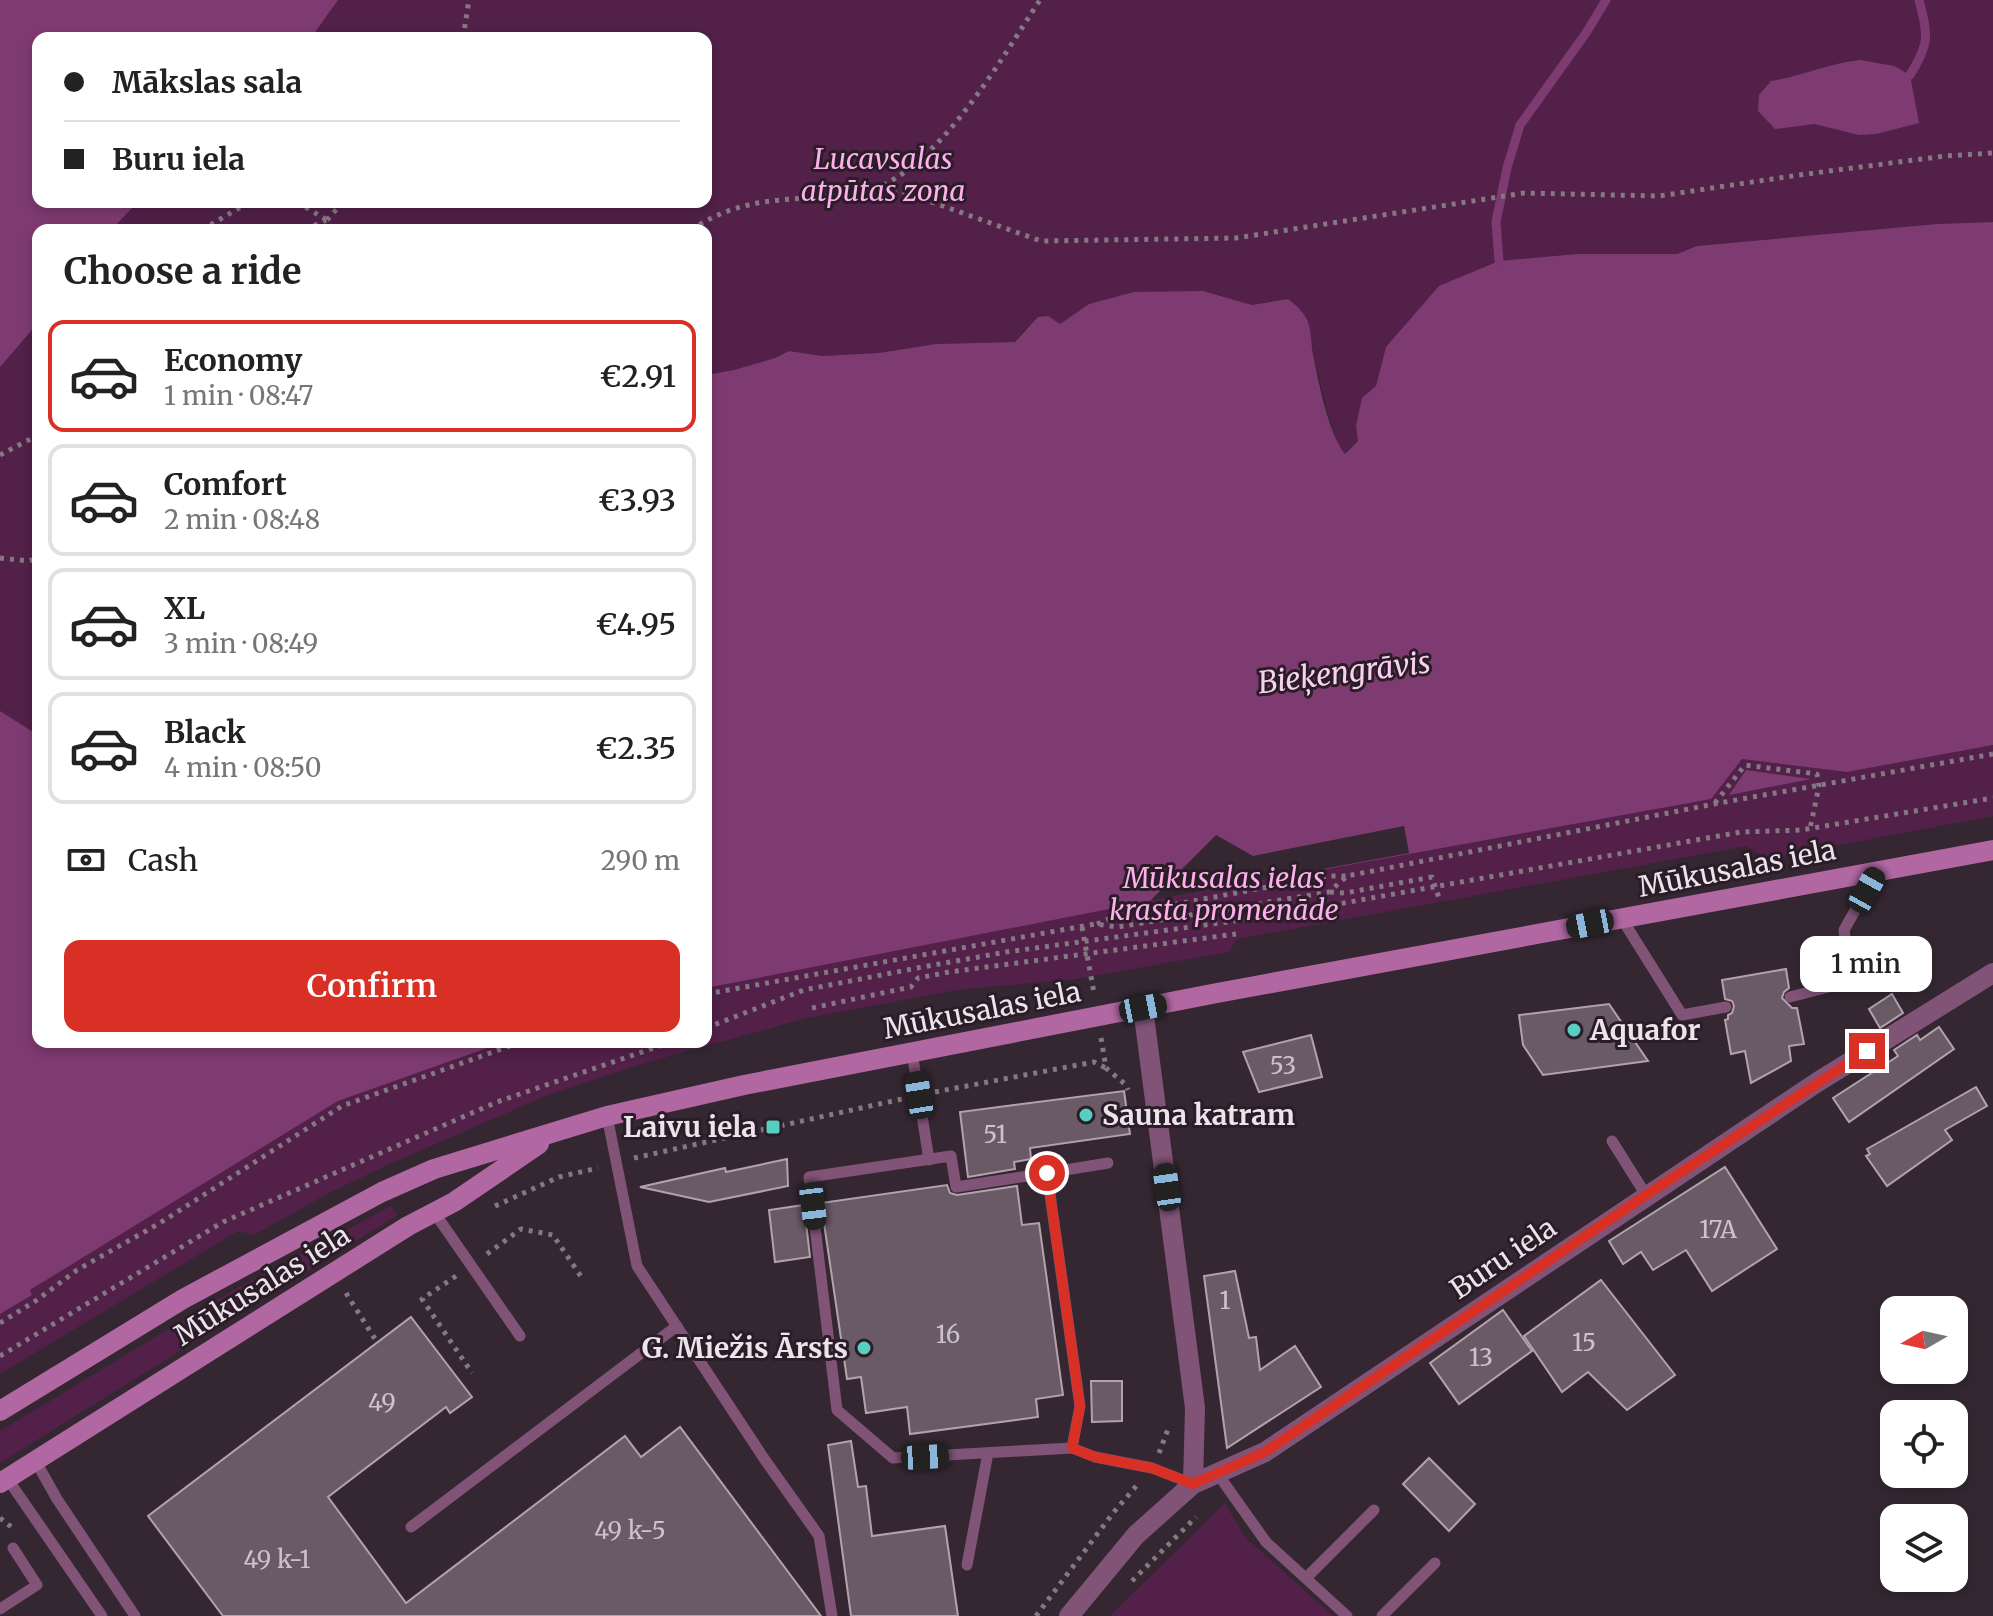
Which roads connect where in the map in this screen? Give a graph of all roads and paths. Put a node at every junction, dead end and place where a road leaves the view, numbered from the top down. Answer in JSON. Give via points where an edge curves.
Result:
{"nodes":[{"id":1,"x":469,"y":0,"type":"edge"},
{"id":2,"x":1040,"y":0,"type":"edge"},
{"id":3,"x":464,"y":32,"type":"edge"},
{"id":4,"x":1993,"y":153,"type":"edge"},
{"id":5,"x":884,"y":185,"type":"junction"},
{"id":6,"x":239,"y":208,"type":"edge"},
{"id":7,"x":307,"y":208,"type":"edge"},
{"id":8,"x":338,"y":208,"type":"edge"},
{"id":9,"x":327,"y":220,"type":"junction"},
{"id":10,"x":212,"y":224,"type":"edge"},
{"id":11,"x":318,"y":224,"type":"edge"},
{"id":12,"x":327,"y":224,"type":"edge"},
{"id":13,"x":701,"y":224,"type":"edge"},
{"id":14,"x":32,"y":438,"type":"edge"},
{"id":15,"x":0,"y":455,"type":"edge"},
{"id":16,"x":0,"y":558,"type":"edge"},
{"id":17,"x":32,"y":560,"type":"edge"},
{"id":18,"x":1993,"y":754,"type":"edge"},
{"id":19,"x":1819,"y":786,"type":"junction"},
{"id":20,"x":1993,"y":798,"type":"edge"},
{"id":21,"x":1714,"y":804,"type":"junction"},
{"id":22,"x":1810,"y":829,"type":"junction"},
{"id":23,"x":1993,"y":850,"type":"edge"},
{"id":24,"x":1878,"y":870,"type":"junction"},
{"id":25,"x":1347,"y":876,"type":"junction"},
{"id":26,"x":1436,"y":887,"type":"junction"},
{"id":27,"x":1329,"y":892,"type":"junction"},
{"id":28,"x":1439,"y":898,"type":"dead end"},
{"id":29,"x":1622,"y":919,"type":"junction"},
{"id":30,"x":1095,"y":924,"type":"junction"},
{"id":31,"x":1082,"y":927,"type":"junction"},
{"id":32,"x":1236,"y":934,"type":"dead end"},
{"id":33,"x":1084,"y":941,"type":"junction"},
{"id":34,"x":1087,"y":954,"type":"junction"},
{"id":35,"x":915,"y":956,"type":"junction"},
{"id":36,"x":917,"y":968,"type":"junction"},
{"id":37,"x":1993,"y":973,"type":"edge"},
{"id":38,"x":918,"y":978,"type":"junction"},
{"id":39,"x":712,"y":993,"type":"edge"},
{"id":40,"x":1790,"y":997,"type":"dead end"},
{"id":41,"x":1726,"y":1007,"type":"dead end"},
{"id":42,"x":812,"y":1008,"type":"dead end"},
{"id":43,"x":1143,"y":1008,"type":"junction"},
{"id":44,"x":1098,"y":1016,"type":"junction"},
{"id":45,"x":712,"y":1026,"type":"edge"},
{"id":46,"x":504,"y":1048,"type":"edge"},
{"id":47,"x":654,"y":1048,"type":"edge"},
{"id":48,"x":912,"y":1052,"type":"junction"},
{"id":49,"x":1106,"y":1068,"type":"junction"},
{"id":50,"x":1154,"y":1092,"type":"junction"},
{"id":51,"x":919,"y":1095,"type":"junction"},
{"id":52,"x":607,"y":1116,"type":"junction"},
{"id":53,"x":552,"y":1135,"type":"junction"},
{"id":54,"x":1612,"y":1141,"type":"dead end"},
{"id":55,"x":929,"y":1160,"type":"junction"},
{"id":56,"x":617,"y":1163,"type":"junction"},
{"id":57,"x":1108,"y":1163,"type":"dead end"},
{"id":58,"x":1047,"y":1173,"type":"junction"},
{"id":59,"x":1646,"y":1195,"type":"junction"},
{"id":60,"x":489,"y":1208,"type":"dead end"},
{"id":61,"x":434,"y":1212,"type":"junction"},
{"id":62,"x":471,"y":1265,"type":"junction"},
{"id":63,"x":582,"y":1278,"type":"dead end"},
{"id":64,"x":344,"y":1289,"type":"dead end"},
{"id":65,"x":0,"y":1323,"type":"edge"},
{"id":66,"x":677,"y":1326,"type":"junction"},
{"id":67,"x":520,"y":1336,"type":"dead end"},
{"id":68,"x":375,"y":1339,"type":"dead end"},
{"id":69,"x":0,"y":1356,"type":"edge"},
{"id":70,"x":472,"y":1373,"type":"dead end"},
{"id":71,"x":0,"y":1411,"type":"edge"},
{"id":72,"x":1072,"y":1448,"type":"junction"},
{"id":73,"x":988,"y":1453,"type":"junction"},
{"id":74,"x":35,"y":1460,"type":"junction"},
{"id":75,"x":1152,"y":1468,"type":"junction"},
{"id":76,"x":1217,"y":1473,"type":"junction"},
{"id":77,"x":3,"y":1480,"type":"edge"},
{"id":78,"x":1193,"y":1484,"type":"junction"},
{"id":79,"x":1374,"y":1510,"type":"dead end"},
{"id":80,"x":411,"y":1527,"type":"dead end"},
{"id":81,"x":13,"y":1548,"type":"dead end"},
{"id":82,"x":1435,"y":1563,"type":"dead end"},
{"id":83,"x":967,"y":1565,"type":"dead end"},
{"id":84,"x":1306,"y":1578,"type":"junction"},
{"id":85,"x":1130,"y":1584,"type":"dead end"},
{"id":86,"x":0,"y":1609,"type":"edge"},
{"id":87,"x":130,"y":1614,"type":"edge"},
{"id":88,"x":102,"y":1616,"type":"edge"},
{"id":89,"x":832,"y":1616,"type":"edge"},
{"id":90,"x":1036,"y":1616,"type":"edge"},
{"id":91,"x":1069,"y":1616,"type":"edge"},
{"id":92,"x":1347,"y":1616,"type":"edge"},
{"id":93,"x":1382,"y":1616,"type":"edge"}],
"edges":[{"from":1,"to":3,"type":"path"},
{"from":2,"to":5,"type":"path","via":[[953,126]]},
{"from":4,"to":5,"type":"path","via":[[1659,196],[1524,193],[1236,238],[1041,241]]},
{"from":5,"to":13,"type":"path","via":[[858,193],[772,199],[718,213]]},
{"from":6,"to":10,"type":"path"},
{"from":7,"to":9,"type":"path"},
{"from":8,"to":9,"type":"path"},
{"from":9,"to":11,"type":"path"},
{"from":9,"to":12,"type":"path"},
{"from":14,"to":15,"type":"path"},
{"from":16,"to":17,"type":"path"},
{"from":18,"to":19,"type":"path"},
{"from":19,"to":21,"type":"path"},
{"from":19,"to":21,"type":"path","via":[[1817,774],[1745,765]]},
{"from":19,"to":22,"type":"path"},
{"from":20,"to":22,"type":"path"},
{"from":21,"to":25,"type":"path"},
{"from":22,"to":26,"type":"path","via":[[1741,832]]},
{"from":23,"to":24,"type":"main road","name":"Mūkusalas iela"},
{"from":24,"to":29,"type":"main road","name":"Mūkusalas iela"},
{"from":24,"to":40,"type":"lane","via":[[1844,930],[1847,953],[1840,984]]},
{"from":25,"to":27,"type":"path"},
{"from":25,"to":30,"type":"path","via":[[1223,891]]},
{"from":26,"to":27,"type":"path","via":[[1432,877]]},
{"from":26,"to":28,"type":"path"},
{"from":26,"to":33,"type":"path"},
{"from":27,"to":30,"type":"path","via":[[1118,927]]},
{"from":29,"to":41,"type":"lane","via":[[1682,1015]]},
{"from":29,"to":43,"type":"main road","name":"Mūkusalas iela"},
{"from":30,"to":31,"type":"path"},
{"from":31,"to":33,"type":"path"},
{"from":31,"to":35,"type":"path"},
{"from":32,"to":34,"type":"path"},
{"from":33,"to":34,"type":"path"},
{"from":33,"to":36,"type":"path"},
{"from":34,"to":38,"type":"path"},
{"from":34,"to":44,"type":"path"},
{"from":35,"to":36,"type":"path"},
{"from":35,"to":39,"type":"path"},
{"from":36,"to":38,"type":"path"},
{"from":36,"to":45,"type":"path","via":[[804,990]]},
{"from":37,"to":59,"type":"street","name":"Buru iela"},
{"from":38,"to":42,"type":"path","via":[[911,987]]},
{"from":43,"to":44,"type":"main road","name":"Mūkusalas iela"},
{"from":43,"to":50,"type":"street"},
{"from":44,"to":48,"type":"main road","name":"Mūkusalas iela"},
{"from":44,"to":49,"type":"path"},
{"from":46,"to":65,"type":"path","via":[[342,1106]]},
{"from":47,"to":69,"type":"path","via":[[497,1102],[223,1222]]},
{"from":48,"to":51,"type":"lane"},
{"from":48,"to":52,"type":"main road","name":"Mūkusalas iela"},
{"from":49,"to":50,"type":"path","via":[[1126,1085],[1129,1095]]},
{"from":49,"to":51,"type":"path","via":[[1094,1062]]},
{"from":50,"to":78,"type":"street","via":[[1195,1408]]},
{"from":51,"to":55,"type":"lane"},
{"from":51,"to":56,"type":"path"},
{"from":52,"to":53,"type":"main road","name":"Mūkusalas iela"},
{"from":52,"to":56,"type":"lane"},
{"from":53,"to":61,"type":"main road","name":"Mūkusalas iela"},
{"from":53,"to":71,"type":"main road","name":"Mūkusalas iela","via":[[434,1169],[382,1192],[183,1299]]},
{"from":54,"to":59,"type":"lane"},
{"from":55,"to":58,"type":"lane","via":[[951,1156],[956,1187]]},
{"from":55,"to":73,"type":"lane","via":[[809,1177],[837,1410],[893,1458]]},
{"from":56,"to":60,"type":"path","via":[[559,1177]]},
{"from":56,"to":66,"type":"lane","via":[[637,1266]]},
{"from":57,"to":58,"type":"lane"},
{"from":58,"to":72,"type":"lane","via":[[1080,1406]]},
{"from":59,"to":76,"type":"street","name":"Buru iela","via":[[1265,1452]]},
{"from":61,"to":62,"type":"lane"},
{"from":61,"to":74,"type":"main road","name":"Mūkusalas iela"},
{"from":62,"to":63,"type":"path","via":[[521,1229],[553,1235]]},
{"from":62,"to":67,"type":"lane"},
{"from":62,"to":70,"type":"path","via":[[422,1299]]},
{"from":64,"to":68,"type":"path"},
{"from":66,"to":80,"type":"lane"},
{"from":66,"to":89,"type":"lane","via":[[819,1536]]},
{"from":72,"to":73,"type":"lane"},
{"from":72,"to":75,"type":"lane"},
{"from":73,"to":83,"type":"lane"},
{"from":74,"to":77,"type":"main road","name":"Mūkusalas iela"},
{"from":74,"to":87,"type":"lane"},
{"from":75,"to":78,"type":"lane"},
{"from":75,"to":90,"type":"path"},
{"from":76,"to":78,"type":"street","name":"Buru iela"},
{"from":76,"to":84,"type":"lane","via":[[1266,1542]]},
{"from":77,"to":88,"type":"lane"},
{"from":78,"to":85,"type":"path","via":[[1196,1517]]},
{"from":78,"to":91,"type":"street","name":"Buru iela","via":[[1136,1535]]},
{"from":79,"to":84,"type":"lane"},
{"from":81,"to":86,"type":"lane","via":[[37,1585]]},
{"from":82,"to":93,"type":"lane"},
{"from":84,"to":92,"type":"lane"}]}
